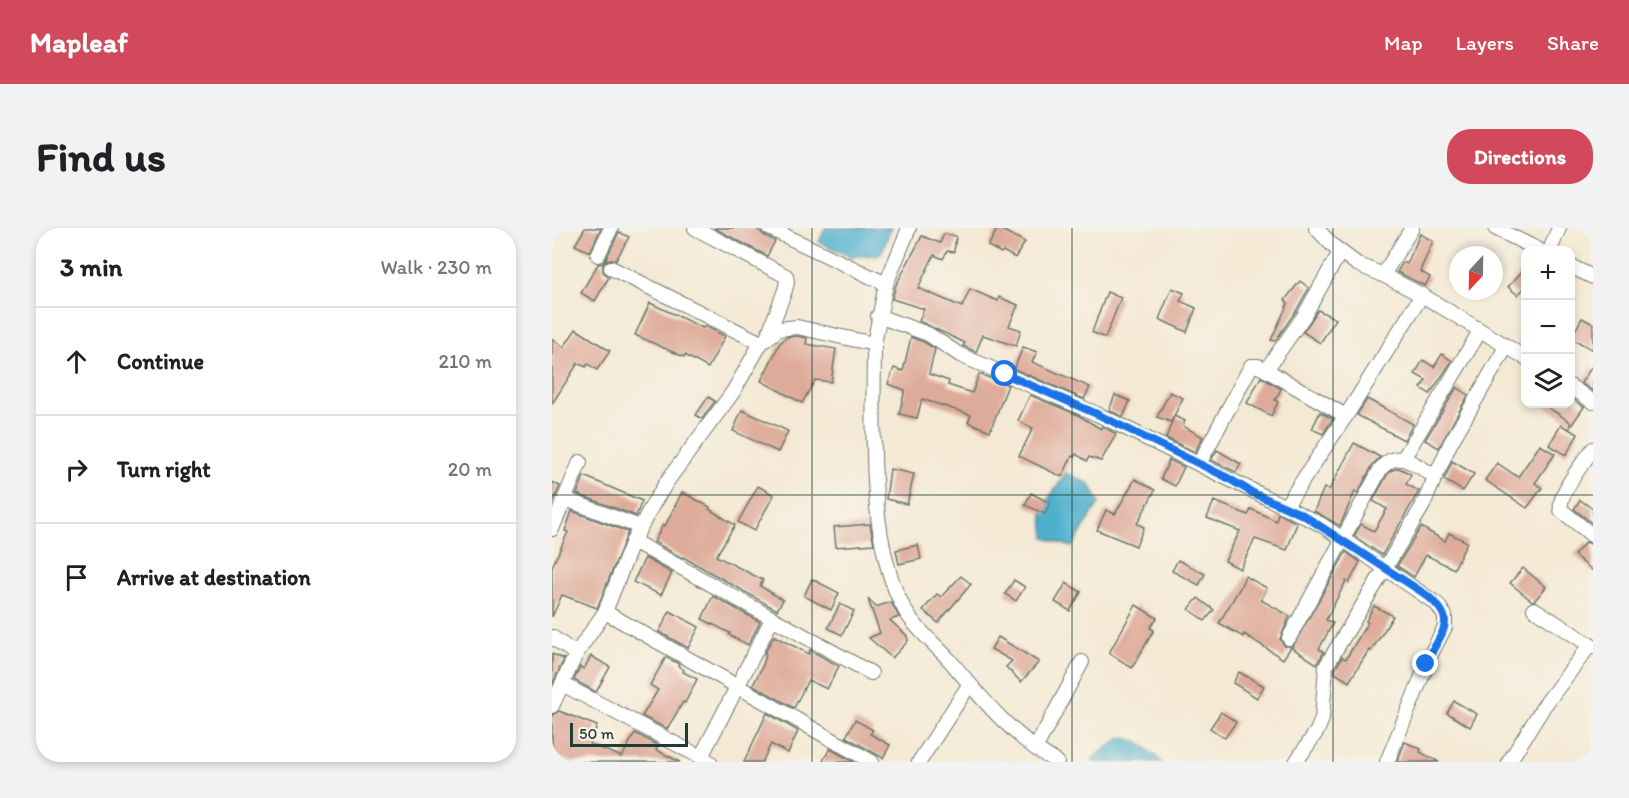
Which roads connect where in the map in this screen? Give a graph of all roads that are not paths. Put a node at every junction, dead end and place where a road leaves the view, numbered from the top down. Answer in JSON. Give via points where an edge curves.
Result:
{"nodes":[{"id":1,"x":611,"y":228,"type":"edge"},
{"id":2,"x":695,"y":228,"type":"edge"},
{"id":3,"x":769,"y":228,"type":"edge"},
{"id":4,"x":909,"y":228,"type":"edge"},
{"id":5,"x":1316,"y":228,"type":"edge"},
{"id":6,"x":1412,"y":228,"type":"edge"},
{"id":7,"x":1495,"y":228,"type":"edge"},
{"id":8,"x":1559,"y":228,"type":"edge"},
{"id":9,"x":785,"y":232,"type":"edge"},
{"id":10,"x":1531,"y":246,"type":"edge"},
{"id":11,"x":1552,"y":246,"type":"edge"},
{"id":12,"x":1340,"y":252,"type":"junction"},
{"id":13,"x":598,"y":255,"type":"dead end"},
{"id":14,"x":611,"y":268,"type":"dead end"},
{"id":15,"x":1575,"y":269,"type":"edge"},
{"id":16,"x":1383,"y":275,"type":"junction"},
{"id":17,"x":1593,"y":278,"type":"edge"},
{"id":18,"x":885,"y":284,"type":"junction"},
{"id":19,"x":1422,"y":295,"type":"junction"},
{"id":20,"x":878,"y":316,"type":"junction"},
{"id":21,"x":1480,"y":331,"type":"junction"},
{"id":22,"x":764,"y":341,"type":"junction"},
{"id":23,"x":874,"y":344,"type":"junction"},
{"id":24,"x":1506,"y":346,"type":"junction"},
{"id":25,"x":1521,"y":355,"type":"edge"},
{"id":26,"x":1266,"y":370,"type":"junction"},
{"id":27,"x":1575,"y":389,"type":"edge"},
{"id":28,"x":1593,"y":402,"type":"edge"},
{"id":29,"x":1346,"y":416,"type":"junction"},
{"id":30,"x":1593,"y":448,"type":"edge"},
{"id":31,"x":1403,"y":459,"type":"junction"},
{"id":32,"x":580,"y":462,"type":"dead end"},
{"id":33,"x":1198,"y":464,"type":"junction"},
{"id":34,"x":1434,"y":476,"type":"junction"},
{"id":35,"x":565,"y":499,"type":"junction"},
{"id":36,"x":1285,"y":507,"type":"junction"},
{"id":37,"x":640,"y":528,"type":"junction"},
{"id":38,"x":552,"y":529,"type":"edge"},
{"id":39,"x":1593,"y":536,"type":"edge"},
{"id":40,"x":1342,"y":540,"type":"junction"},
{"id":41,"x":633,"y":541,"type":"junction"},
{"id":42,"x":1385,"y":568,"type":"junction"},
{"id":43,"x":1534,"y":609,"type":"dead end"},
{"id":44,"x":605,"y":612,"type":"junction"},
{"id":45,"x":772,"y":619,"type":"junction"},
{"id":46,"x":552,"y":637,"type":"edge"},
{"id":47,"x":1289,"y":638,"type":"dead end"},
{"id":48,"x":1591,"y":646,"type":"edge"},
{"id":49,"x":576,"y":654,"type":"junction"},
{"id":50,"x":1082,"y":662,"type":"dead end"},
{"id":51,"x":871,"y":673,"type":"dead end"},
{"id":52,"x":562,"y":684,"type":"junction"},
{"id":53,"x":969,"y":685,"type":"junction"},
{"id":54,"x":736,"y":687,"type":"junction"},
{"id":55,"x":552,"y":706,"type":"edge"},
{"id":56,"x":1036,"y":747,"type":"junction"},
{"id":57,"x":705,"y":760,"type":"edge"},
{"id":58,"x":872,"y":762,"type":"edge"},
{"id":59,"x":919,"y":762,"type":"edge"},
{"id":60,"x":1058,"y":762,"type":"edge"},
{"id":61,"x":1296,"y":762,"type":"edge"},
{"id":62,"x":1387,"y":762,"type":"edge"},
{"id":63,"x":1509,"y":762,"type":"edge"}],
"edges":[{"from":1,"to":13,"type":"street"},
{"from":2,"to":22,"type":"street","via":[[786,276],[785,290]]},
{"from":3,"to":9,"type":"street"},
{"from":4,"to":18,"type":"street"},
{"from":5,"to":12,"type":"street"},
{"from":6,"to":16,"type":"street"},
{"from":7,"to":10,"type":"street"},
{"from":8,"to":11,"type":"street"},
{"from":9,"to":18,"type":"street"},
{"from":12,"to":16,"type":"street"},
{"from":12,"to":26,"type":"street","via":[[1304,316]]},
{"from":14,"to":22,"type":"street"},
{"from":15,"to":17,"type":"street"},
{"from":16,"to":19,"type":"street"},
{"from":18,"to":20,"type":"street"},
{"from":19,"to":21,"type":"street"},
{"from":19,"to":29,"type":"street"},
{"from":20,"to":23,"type":"street"},
{"from":20,"to":33,"type":"street","via":[[927,334],[960,355],[1097,414]]},
{"from":21,"to":24,"type":"street"},
{"from":21,"to":31,"type":"street"},
{"from":22,"to":23,"type":"street","via":[[779,329],[797,327]]},
{"from":22,"to":37,"type":"street","via":[[734,392],[668,480]]},
{"from":23,"to":53,"type":"street","via":[[874,444],[884,553],[895,591],[908,615]]},
{"from":24,"to":25,"type":"street"},
{"from":24,"to":34,"type":"street"},
{"from":26,"to":29,"type":"street"},
{"from":26,"to":33,"type":"street","via":[[1251,366]]},
{"from":27,"to":28,"type":"street"},
{"from":29,"to":36,"type":"street"},
{"from":30,"to":39,"type":"street","via":[[1560,505]]},
{"from":31,"to":34,"type":"street"},
{"from":31,"to":40,"type":"street","via":[[1387,461],[1380,470]]},
{"from":32,"to":35,"type":"street"},
{"from":33,"to":36,"type":"street"},
{"from":34,"to":42,"type":"street","via":[[1422,507]]},
{"from":35,"to":37,"type":"street"},
{"from":35,"to":38,"type":"street"},
{"from":36,"to":40,"type":"street"},
{"from":37,"to":41,"type":"street"},
{"from":40,"to":42,"type":"street"},
{"from":40,"to":47,"type":"street"},
{"from":41,"to":44,"type":"street"},
{"from":41,"to":45,"type":"street"},
{"from":42,"to":61,"type":"street","via":[[1326,666],[1322,719]]},
{"from":42,"to":62,"type":"street","via":[[1437,604],[1445,615],[1445,627]]},
{"from":43,"to":48,"type":"street"},
{"from":44,"to":49,"type":"street"},
{"from":44,"to":54,"type":"street"},
{"from":45,"to":51,"type":"street"},
{"from":45,"to":54,"type":"street"},
{"from":46,"to":49,"type":"street"},
{"from":48,"to":63,"type":"street","via":[[1539,714]]},
{"from":49,"to":52,"type":"street"},
{"from":50,"to":56,"type":"street"},
{"from":52,"to":55,"type":"street"},
{"from":52,"to":57,"type":"street"},
{"from":53,"to":56,"type":"street","via":[[999,717]]},
{"from":53,"to":59,"type":"street"},
{"from":54,"to":57,"type":"street"},
{"from":54,"to":58,"type":"street"},
{"from":56,"to":60,"type":"street"}]}
